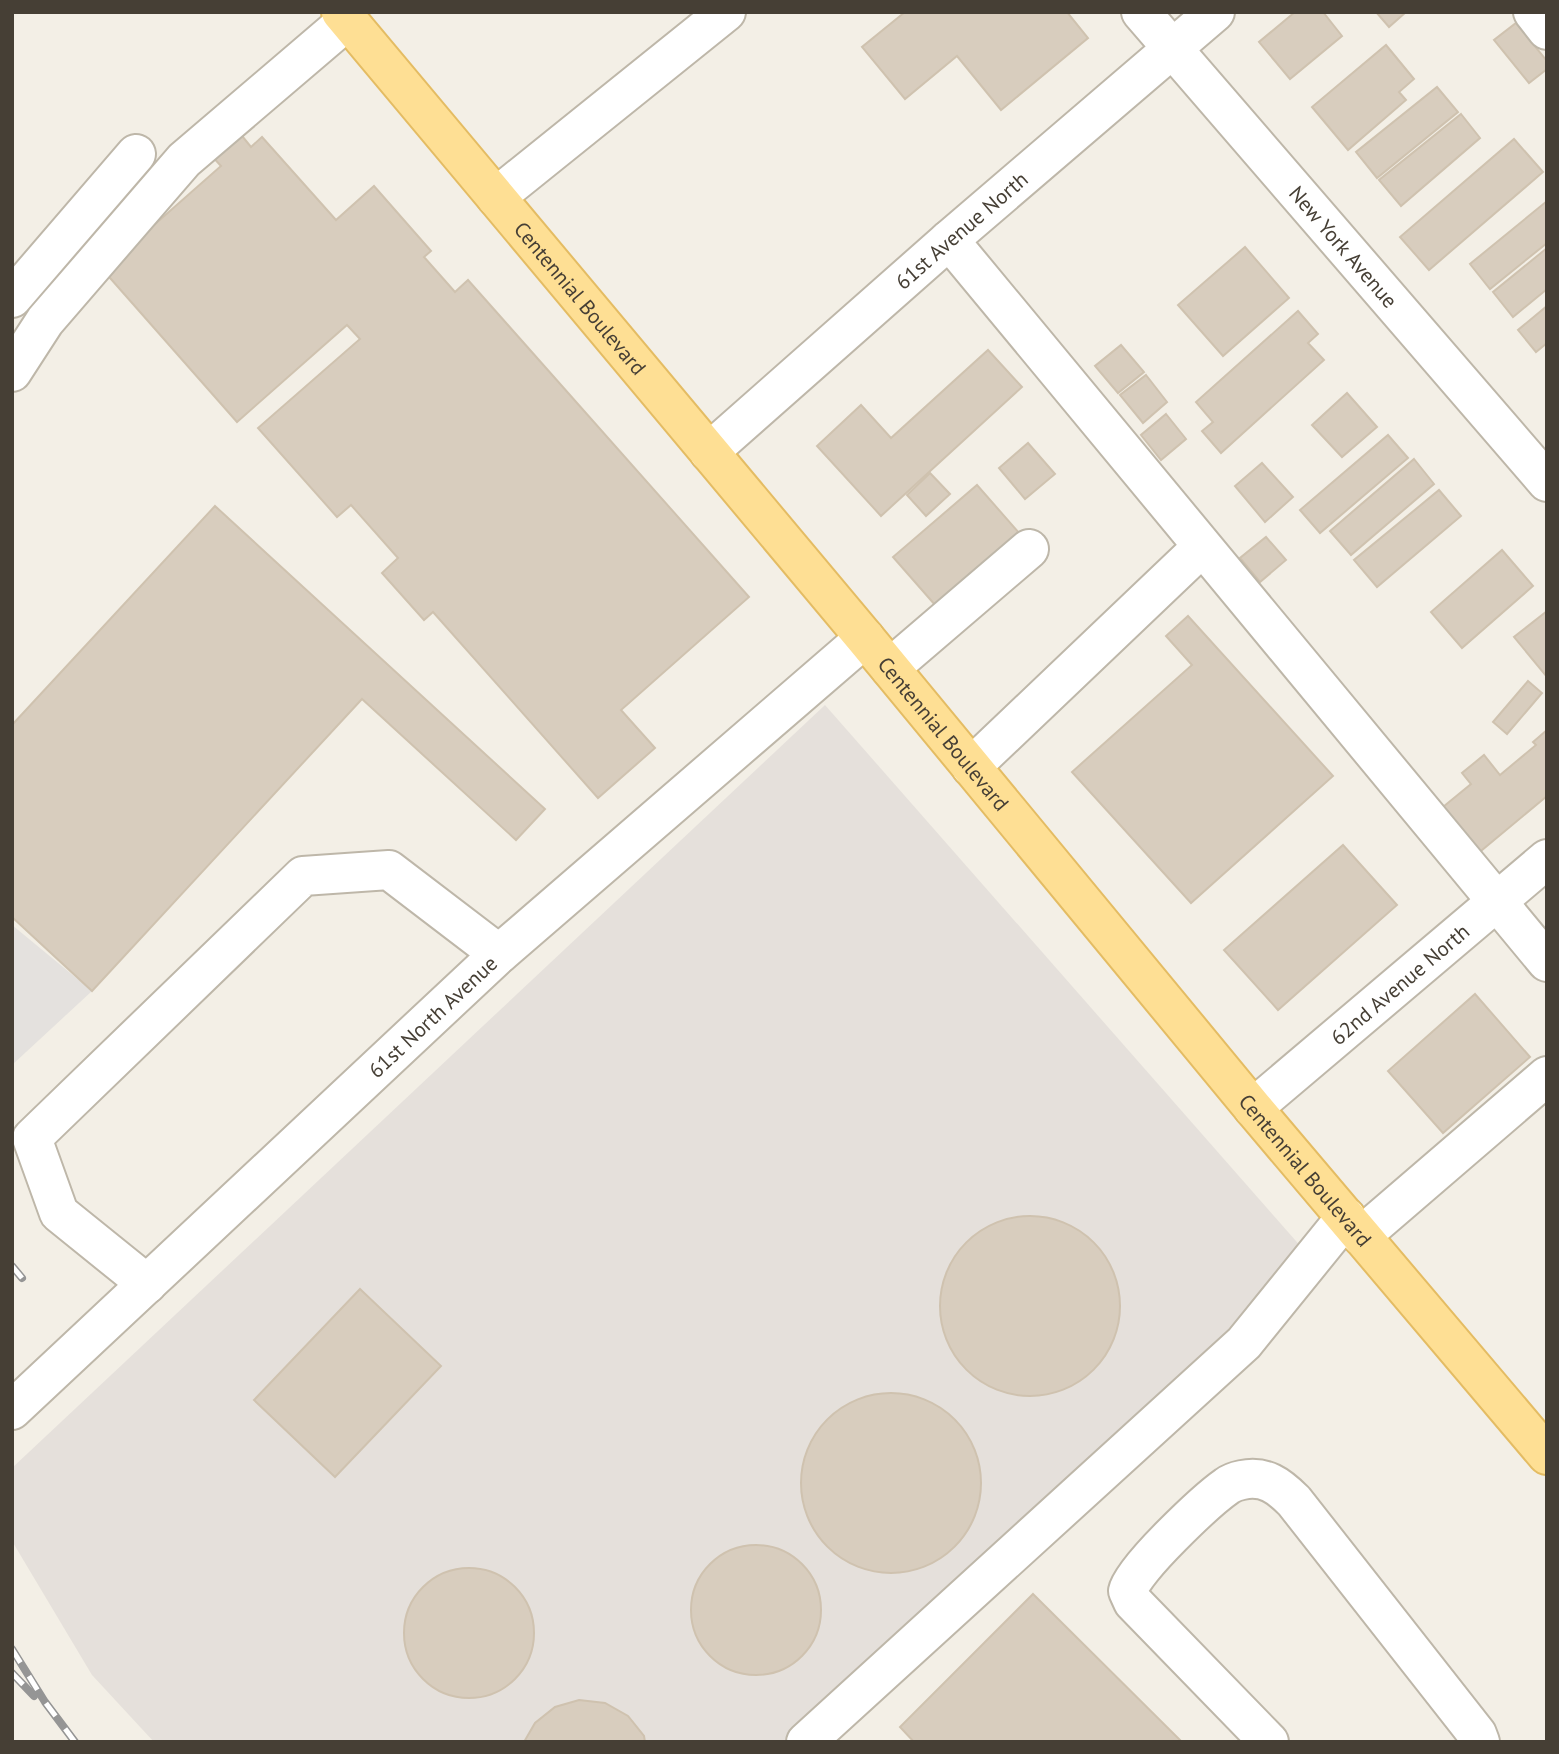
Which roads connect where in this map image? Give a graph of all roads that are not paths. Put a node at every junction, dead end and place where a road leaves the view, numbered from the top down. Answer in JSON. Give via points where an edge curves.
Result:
{"nodes":[{"id":1,"x":726,"y":12,"type":"edge"},
{"id":2,"x":1141,"y":12,"type":"edge"},
{"id":3,"x":1215,"y":12,"type":"edge"},
{"id":4,"x":1533,"y":12,"type":"edge"},
{"id":5,"x":344,"y":16,"type":"edge"},
{"id":6,"x":1547,"y":30,"type":"edge"},
{"id":7,"x":1170,"y":49,"type":"junction"},
{"id":8,"x":136,"y":154,"type":"dead end"},
{"id":9,"x":496,"y":197,"type":"junction"},
{"id":10,"x":949,"y":240,"type":"junction"},
{"id":11,"x":12,"y":298,"type":"edge"},
{"id":12,"x":12,"y":372,"type":"edge"},
{"id":13,"x":709,"y":452,"type":"junction"},
{"id":14,"x":1547,"y":482,"type":"edge"},
{"id":15,"x":1202,"y":547,"type":"junction"},
{"id":16,"x":1029,"y":549,"type":"dead end"},
{"id":17,"x":865,"y":638,"type":"junction"},
{"id":18,"x":890,"y":668,"type":"junction"},
{"id":19,"x":971,"y":766,"type":"junction"},
{"id":20,"x":1547,"y":859,"type":"edge"},
{"id":21,"x":1495,"y":902,"type":"junction"},
{"id":22,"x":499,"y":954,"type":"junction"},
{"id":23,"x":1547,"y":962,"type":"edge"},
{"id":24,"x":1547,"y":1076,"type":"edge"},
{"id":25,"x":1253,"y":1108,"type":"junction"},
{"id":26,"x":1353,"y":1226,"type":"junction"},
{"id":27,"x":146,"y":1284,"type":"junction"},
{"id":28,"x":12,"y":1410,"type":"edge"},
{"id":29,"x":1547,"y":1455,"type":"edge"},
{"id":30,"x":806,"y":1742,"type":"edge"},
{"id":31,"x":1269,"y":1742,"type":"edge"},
{"id":32,"x":1480,"y":1742,"type":"edge"}],
"edges":[{"from":1,"to":9,"type":"street"},
{"from":2,"to":7,"type":"street","name":"New York Avenue"},
{"from":3,"to":7,"type":"street","name":"61st Avenue North"},
{"from":4,"to":6,"type":"street"},
{"from":5,"to":9,"type":"main road","name":"Centennial Boulevard"},
{"from":5,"to":12,"type":"street","via":[[184,160],[45,321]]},
{"from":7,"to":10,"type":"street","name":"61st Avenue North"},
{"from":7,"to":14,"type":"street","name":"New York Avenue"},
{"from":8,"to":11,"type":"street"},
{"from":9,"to":13,"type":"main road","name":"Centennial Boulevard"},
{"from":10,"to":13,"type":"street","name":"61st Avenue North"},
{"from":10,"to":15,"type":"street"},
{"from":13,"to":17,"type":"main road","name":"Centennial Boulevard"},
{"from":15,"to":19,"type":"street"},
{"from":15,"to":21,"type":"street"},
{"from":16,"to":18,"type":"street"},
{"from":17,"to":18,"type":"main road","name":"Centennial Boulevard"},
{"from":17,"to":22,"type":"street","name":"61st North Avenue"},
{"from":18,"to":19,"type":"main road","name":"Centennial Boulevard"},
{"from":19,"to":25,"type":"main road","name":"Centennial Boulevard"},
{"from":20,"to":21,"type":"street","name":"62nd Avenue North"},
{"from":21,"to":23,"type":"street"},
{"from":21,"to":25,"type":"street","name":"62nd Avenue North"},
{"from":22,"to":27,"type":"street","name":"61st North Avenue"},
{"from":22,"to":27,"type":"street","via":[[389,870],[303,876],[32,1138],[59,1213]]},
{"from":24,"to":26,"type":"street"},
{"from":25,"to":26,"type":"main road","name":"Centennial Boulevard"},
{"from":26,"to":29,"type":"main road","name":"Centennial Boulevard"},
{"from":26,"to":30,"type":"street","via":[[1244,1343]]},
{"from":27,"to":28,"type":"street","name":"61st North Avenue"},
{"from":31,"to":32,"type":"street","via":[[1133,1602],[1128,1591],[1132,1580],[1173,1536],[1229,1484],[1253,1478],[1278,1485],[1294,1501]]}]}
